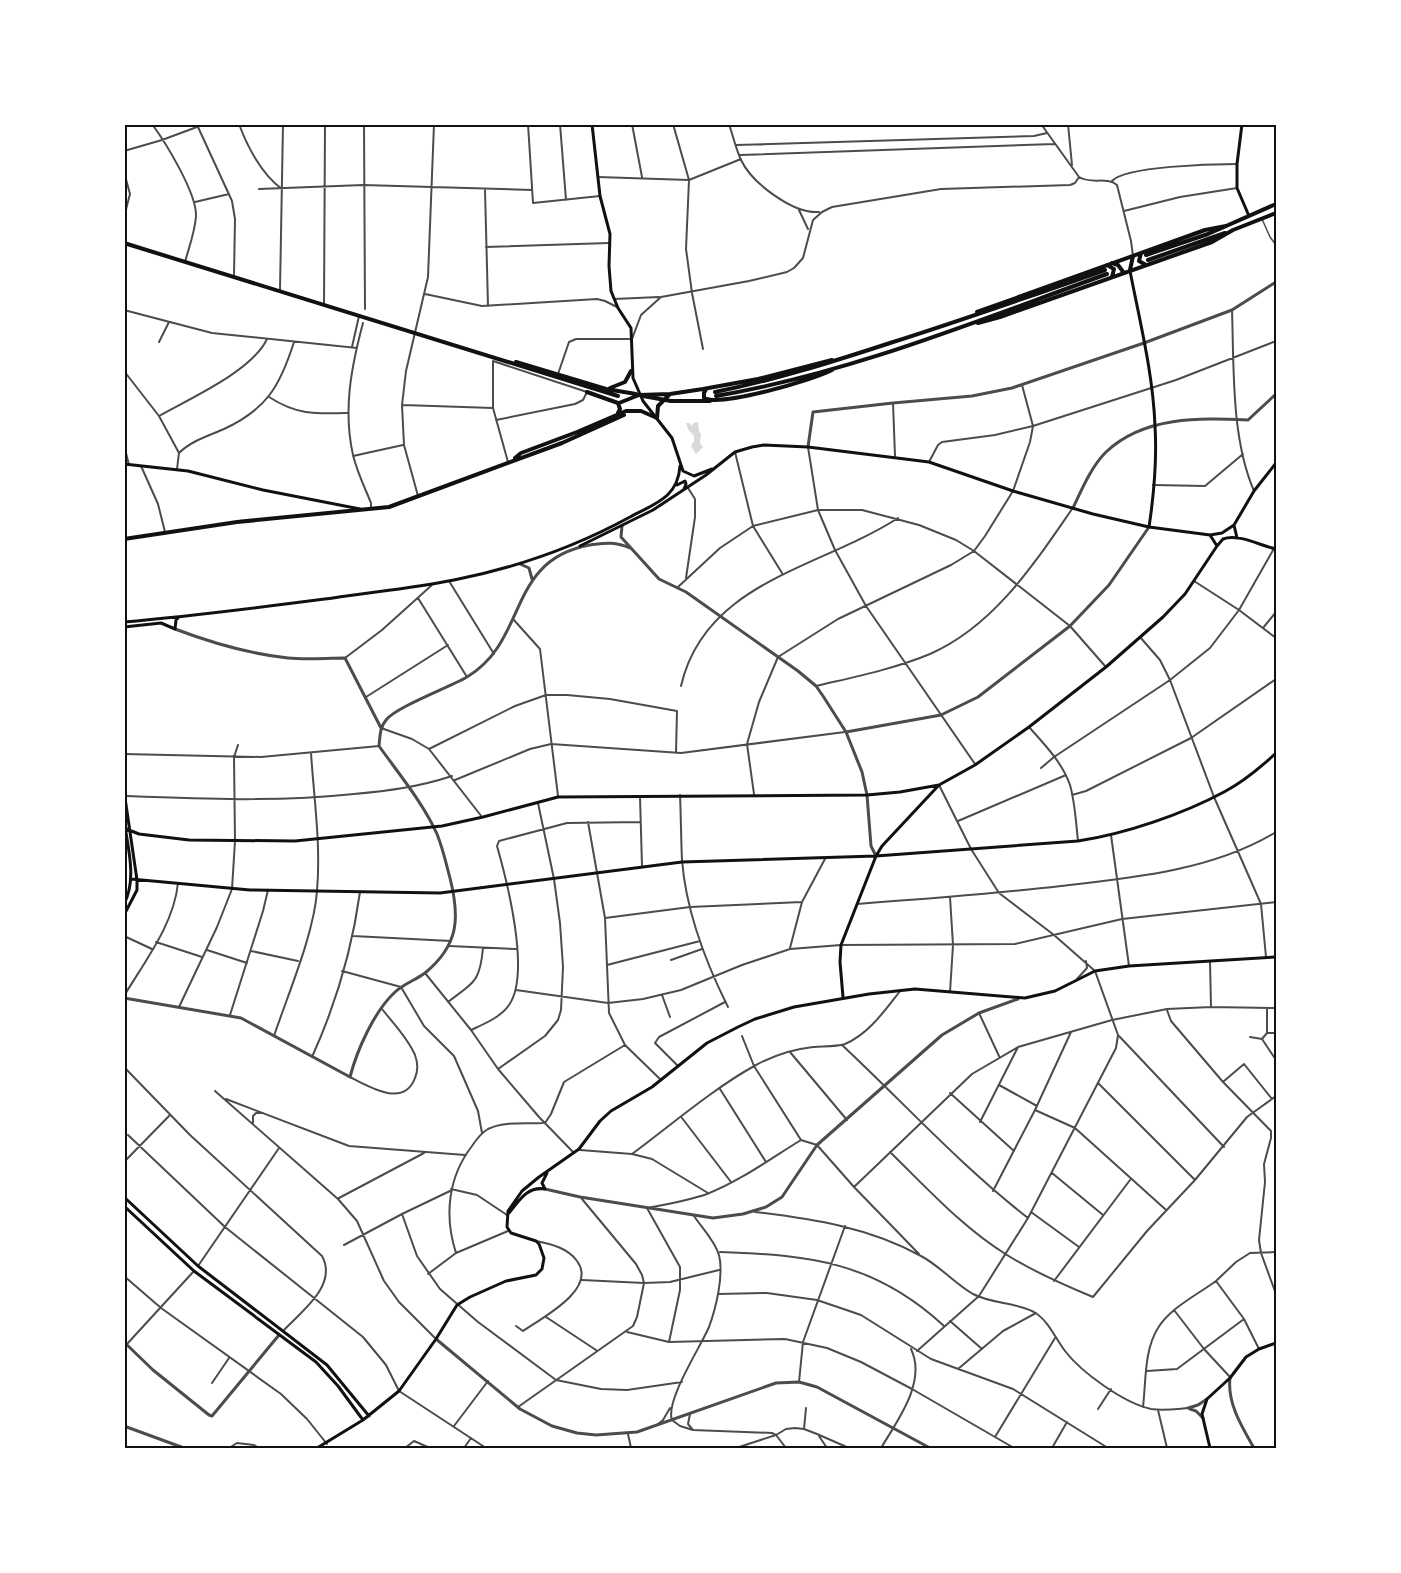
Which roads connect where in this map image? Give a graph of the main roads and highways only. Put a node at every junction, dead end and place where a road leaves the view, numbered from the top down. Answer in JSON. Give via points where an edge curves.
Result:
{"nodes":[{"id":1,"x":592,"y":124,"type":"edge"},
{"id":2,"x":1242,"y":124,"type":"edge"},
{"id":3,"x":1276,"y":204,"type":"edge"},
{"id":4,"x":1276,"y":212,"type":"edge"},
{"id":5,"x":1249,"y":216,"type":"junction"},
{"id":6,"x":1233,"y":230,"type":"junction"},
{"id":7,"x":124,"y":243,"type":"edge"},
{"id":8,"x":1133,"y":256,"type":"junction"},
{"id":9,"x":1145,"y":256,"type":"junction"},
{"id":10,"x":1112,"y":263,"type":"junction"},
{"id":11,"x":1146,"y":265,"type":"junction"},
{"id":12,"x":1106,"y":270,"type":"junction"},
{"id":13,"x":1130,"y":271,"type":"junction"},
{"id":14,"x":1124,"y":273,"type":"junction"},
{"id":15,"x":1112,"y":277,"type":"junction"},
{"id":16,"x":972,"y":324,"type":"junction"},
{"id":17,"x":836,"y":360,"type":"junction"},
{"id":18,"x":513,"y":363,"type":"junction"},
{"id":19,"x":837,"y":368,"type":"junction"},
{"id":20,"x":631,"y":371,"type":"junction"},
{"id":21,"x":707,"y":388,"type":"junction"},
{"id":22,"x":606,"y":389,"type":"junction"},
{"id":23,"x":587,"y":392,"type":"road end"},
{"id":24,"x":639,"y":394,"type":"junction"},
{"id":25,"x":670,"y":394,"type":"junction"},
{"id":26,"x":618,"y":396,"type":"dead end"},
{"id":27,"x":662,"y":400,"type":"junction"},
{"id":28,"x":710,"y":401,"type":"junction"},
{"id":29,"x":619,"y":404,"type":"junction"},
{"id":30,"x":618,"y":414,"type":"junction"},
{"id":31,"x":624,"y":416,"type":"dead end"},
{"id":32,"x":657,"y":418,"type":"junction"},
{"id":33,"x":510,"y":461,"type":"junction"},
{"id":34,"x":1276,"y":463,"type":"edge"},
{"id":35,"x":127,"y":465,"type":"edge"},
{"id":36,"x":680,"y":466,"type":"junction"},
{"id":37,"x":713,"y":469,"type":"junction"},
{"id":38,"x":676,"y":486,"type":"junction"},
{"id":39,"x":683,"y":490,"type":"junction"},
{"id":40,"x":365,"y":510,"type":"junction"},
{"id":41,"x":1234,"y":525,"type":"junction"},
{"id":42,"x":1149,"y":526,"type":"junction"},
{"id":43,"x":1209,"y":535,"type":"junction"},
{"id":44,"x":1237,"y":538,"type":"junction"},
{"id":45,"x":124,"y":539,"type":"edge"},
{"id":46,"x":580,"y":546,"type":"road end"},
{"id":47,"x":1216,"y":546,"type":"junction"},
{"id":48,"x":1275,"y":547,"type":"edge"},
{"id":49,"x":180,"y":616,"type":"junction"},
{"id":50,"x":124,"y":622,"type":"edge"},
{"id":51,"x":124,"y":627,"type":"edge"},
{"id":52,"x":1276,"y":753,"type":"edge"},
{"id":53,"x":939,"y":785,"type":"junction"},
{"id":54,"x":125,"y":793,"type":"edge"},
{"id":55,"x":124,"y":821,"type":"edge"},
{"id":56,"x":125,"y":828,"type":"edge"},
{"id":57,"x":131,"y":831,"type":"junction"},
{"id":58,"x":876,"y":856,"type":"junction"},
{"id":59,"x":131,"y":879,"type":"junction"},
{"id":60,"x":137,"y":880,"type":"junction"},
{"id":61,"x":124,"y":904,"type":"edge"},
{"id":62,"x":124,"y":915,"type":"edge"},
{"id":63,"x":1276,"y":957,"type":"edge"},
{"id":64,"x":843,"y":997,"type":"junction"},
{"id":65,"x":551,"y":1169,"type":"junction"},
{"id":66,"x":124,"y":1197,"type":"edge"},
{"id":67,"x":124,"y":1206,"type":"edge"},
{"id":68,"x":507,"y":1215,"type":"junction"},
{"id":69,"x":198,"y":1266,"type":"junction"},
{"id":70,"x":194,"y":1271,"type":"junction"},
{"id":71,"x":284,"y":1330,"type":"junction"},
{"id":72,"x":279,"y":1335,"type":"junction"},
{"id":73,"x":1276,"y":1343,"type":"edge"},
{"id":74,"x":369,"y":1416,"type":"junction"},
{"id":75,"x":363,"y":1420,"type":"junction"},
{"id":76,"x":317,"y":1449,"type":"edge"},
{"id":77,"x":1210,"y":1449,"type":"edge"}],
"edges":[{"from":1,"to":20,"type":"main road","via":[[600,196],[609,227],[610,285],[629,324]]},
{"from":2,"to":5,"type":"main road","via":[[1237,188]]},
{"from":3,"to":5,"type":"main road"},
{"from":4,"to":6,"type":"main road"},
{"from":5,"to":9,"type":"main road"},
{"from":6,"to":9,"type":"main road"},
{"from":6,"to":11,"type":"main road","via":[[1212,242]]},
{"from":7,"to":18,"type":"main road"},
{"from":8,"to":9,"type":"main road"},
{"from":8,"to":10,"type":"main road"},
{"from":8,"to":13,"type":"main road"},
{"from":9,"to":11,"type":"main road","via":[[1140,262]]},
{"from":10,"to":12,"type":"main road"},
{"from":10,"to":14,"type":"main road"},
{"from":11,"to":13,"type":"main road"},
{"from":12,"to":15,"type":"main road","via":[[1114,269]]},
{"from":12,"to":16,"type":"main road"},
{"from":12,"to":17,"type":"main road"},
{"from":13,"to":14,"type":"main road"},
{"from":13,"to":42,"type":"main road","via":[[1155,425]]},
{"from":14,"to":15,"type":"main road"},
{"from":15,"to":16,"type":"main road"},
{"from":16,"to":19,"type":"main road"},
{"from":17,"to":19,"type":"main road","via":[[715,394]]},
{"from":17,"to":21,"type":"main road"},
{"from":18,"to":22,"type":"main road"},
{"from":18,"to":26,"type":"main road"},
{"from":19,"to":28,"type":"main road","via":[[774,389]]},
{"from":20,"to":22,"type":"main road","via":[[623,383]]},
{"from":20,"to":24,"type":"main road"},
{"from":21,"to":25,"type":"main road"},
{"from":21,"to":28,"type":"main road","via":[[704,397]]},
{"from":22,"to":24,"type":"main road"},
{"from":23,"to":29,"type":"main road"},
{"from":24,"to":25,"type":"main road"},
{"from":24,"to":27,"type":"main road"},
{"from":24,"to":29,"type":"main road"},
{"from":24,"to":32,"type":"main road"},
{"from":25,"to":27,"type":"main road"},
{"from":27,"to":28,"type":"main road"},
{"from":27,"to":32,"type":"main road"},
{"from":29,"to":30,"type":"main road"},
{"from":30,"to":32,"type":"main road","via":[[636,410]]},
{"from":30,"to":33,"type":"main road"},
{"from":31,"to":33,"type":"main road"},
{"from":32,"to":36,"type":"main road","via":[[674,442]]},
{"from":33,"to":40,"type":"main road","via":[[389,507]]},
{"from":34,"to":41,"type":"main road"},
{"from":35,"to":40,"type":"main road","via":[[177,469]]},
{"from":36,"to":37,"type":"main road","via":[[694,476]]},
{"from":36,"to":38,"type":"main road"},
{"from":37,"to":39,"type":"main road"},
{"from":37,"to":42,"type":"main road","via":[[735,452],[764,445],[895,456],[929,462],[1072,509]]},
{"from":38,"to":39,"type":"main road","via":[[684,481]]},
{"from":38,"to":49,"type":"main road","via":[[664,497],[588,538],[519,563],[449,581]]},
{"from":39,"to":46,"type":"main road"},
{"from":40,"to":45,"type":"main road"},
{"from":41,"to":43,"type":"main road"},
{"from":41,"to":44,"type":"main road"},
{"from":42,"to":43,"type":"main road"},
{"from":43,"to":47,"type":"main road"},
{"from":44,"to":47,"type":"main road","via":[[1226,538]]},
{"from":44,"to":48,"type":"main road"},
{"from":47,"to":53,"type":"main road","via":[[1172,609],[1140,637],[1029,727]]},
{"from":49,"to":50,"type":"main road"},
{"from":49,"to":51,"type":"main road","via":[[176,628],[161,623]]},
{"from":52,"to":58,"type":"main road","via":[[1226,792],[1111,835],[1078,841]]},
{"from":53,"to":57,"type":"main road","via":[[867,795],[558,797],[433,827],[318,840],[181,839]]},
{"from":53,"to":58,"type":"main road"},
{"from":54,"to":57,"type":"main road"},
{"from":55,"to":56,"type":"main road"},
{"from":56,"to":57,"type":"main road"},
{"from":56,"to":59,"type":"main road"},
{"from":57,"to":60,"type":"main road"},
{"from":58,"to":60,"type":"main road","via":[[682,862],[454,893],[232,889]]},
{"from":58,"to":64,"type":"main road","via":[[841,945]]},
{"from":59,"to":60,"type":"main road"},
{"from":59,"to":61,"type":"main road"},
{"from":60,"to":62,"type":"main road","via":[[137,890]]},
{"from":63,"to":64,"type":"main road","via":[[1095,970],[1046,994],[1018,999],[915,989]]},
{"from":64,"to":65,"type":"main road","via":[[755,1019],[707,1043],[662,1080],[611,1111],[574,1154]]},
{"from":65,"to":68,"type":"main road","via":[[519,1195]]},
{"from":65,"to":68,"type":"main road","via":[[543,1180],[545,1190],[530,1191]]},
{"from":66,"to":69,"type":"main road"},
{"from":67,"to":70,"type":"main road"},
{"from":68,"to":74,"type":"main road","via":[[508,1231],[536,1241],[544,1258],[540,1272],[506,1281],[456,1305],[399,1391]]},
{"from":69,"to":70,"type":"main road"},
{"from":69,"to":71,"type":"main road"},
{"from":70,"to":72,"type":"main road"},
{"from":71,"to":72,"type":"main road"},
{"from":71,"to":74,"type":"main road","via":[[327,1365]]},
{"from":72,"to":75,"type":"main road","via":[[322,1368]]},
{"from":73,"to":77,"type":"main road","via":[[1246,1356],[1230,1378],[1207,1398],[1203,1418]]},
{"from":74,"to":75,"type":"main road"},
{"from":75,"to":76,"type":"main road"}]}
